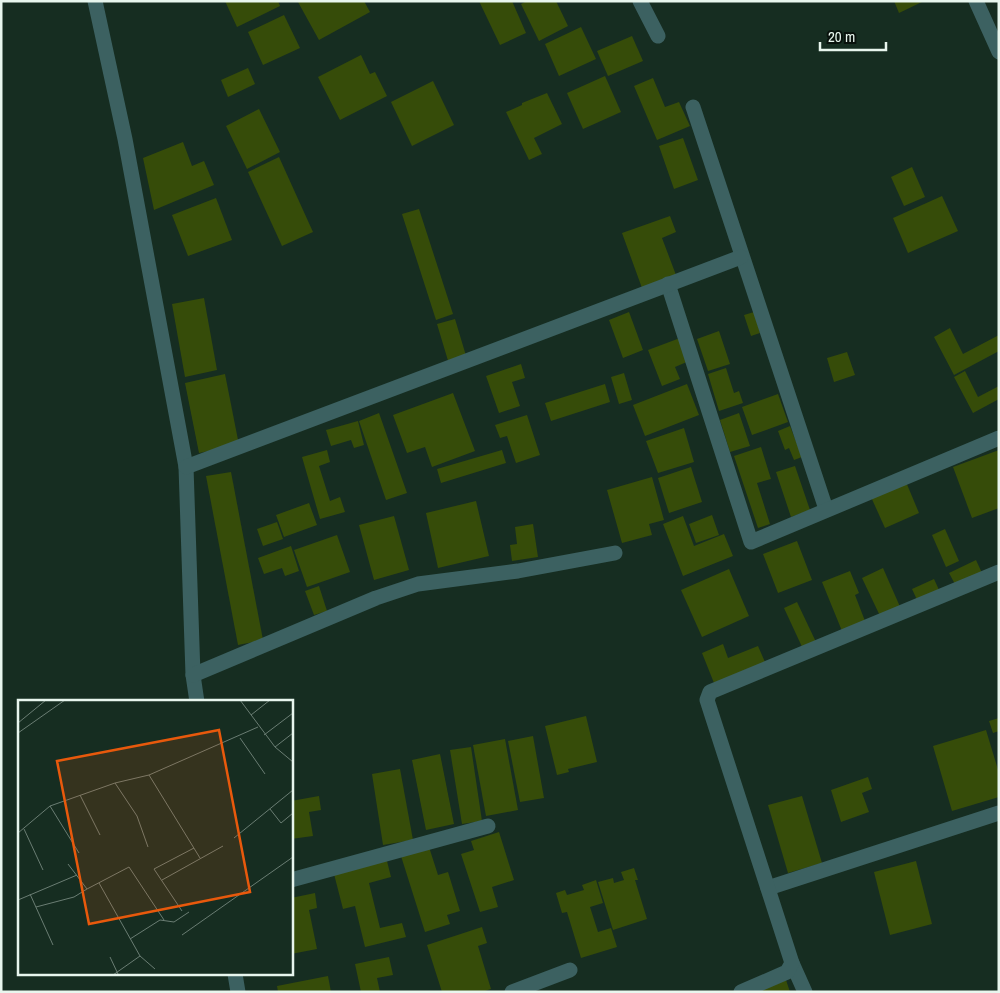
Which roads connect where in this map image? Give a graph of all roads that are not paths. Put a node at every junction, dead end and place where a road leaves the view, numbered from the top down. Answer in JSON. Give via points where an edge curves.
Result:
{"nodes":[{"id":1,"x":95,"y":1,"type":"edge"},
{"id":2,"x":640,"y":1,"type":"edge"},
{"id":3,"x":976,"y":1,"type":"edge"},
{"id":4,"x":658,"y":36,"type":"dead end"},
{"id":5,"x":999,"y":52,"type":"edge"},
{"id":6,"x":693,"y":107,"type":"dead end"},
{"id":7,"x":741,"y":256,"type":"junction"},
{"id":8,"x":668,"y":284,"type":"junction"},
{"id":9,"x":999,"y":438,"type":"edge"},
{"id":10,"x":186,"y":467,"type":"junction"},
{"id":11,"x":826,"y":509,"type":"junction"},
{"id":12,"x":615,"y":553,"type":"dead end"},
{"id":13,"x":999,"y":572,"type":"edge"},
{"id":14,"x":193,"y":675,"type":"junction"},
{"id":15,"x":197,"y":700,"type":"edge"},
{"id":16,"x":999,"y":813,"type":"edge"},
{"id":17,"x":488,"y":826,"type":"dead end"},
{"id":18,"x":292,"y":880,"type":"edge"},
{"id":19,"x":768,"y":888,"type":"junction"},
{"id":20,"x":792,"y":963,"type":"junction"},
{"id":21,"x":570,"y":970,"type":"dead end"},
{"id":22,"x":235,"y":976,"type":"edge"},
{"id":23,"x":238,"y":992,"type":"edge"},
{"id":24,"x":512,"y":992,"type":"edge"},
{"id":25,"x":741,"y":992,"type":"edge"},
{"id":26,"x":805,"y":992,"type":"edge"}],
"edges":[{"from":1,"to":10,"type":"street"},
{"from":2,"to":4,"type":"street"},
{"from":3,"to":5,"type":"street"},
{"from":6,"to":7,"type":"street"},
{"from":7,"to":8,"type":"street"},
{"from":7,"to":11,"type":"street"},
{"from":8,"to":10,"type":"street"},
{"from":8,"to":11,"type":"street","via":[[752,542]]},
{"from":9,"to":11,"type":"street"},
{"from":10,"to":14,"type":"street"},
{"from":12,"to":14,"type":"street","via":[[518,571],[418,584],[376,598]]},
{"from":13,"to":19,"type":"street","via":[[710,692],[707,700]]},
{"from":14,"to":15,"type":"street"},
{"from":16,"to":19,"type":"street"},
{"from":17,"to":18,"type":"street"},
{"from":19,"to":20,"type":"street"},
{"from":20,"to":25,"type":"street","via":[[787,972]]},
{"from":20,"to":26,"type":"street"},
{"from":21,"to":24,"type":"street"},
{"from":22,"to":23,"type":"street"}]}
